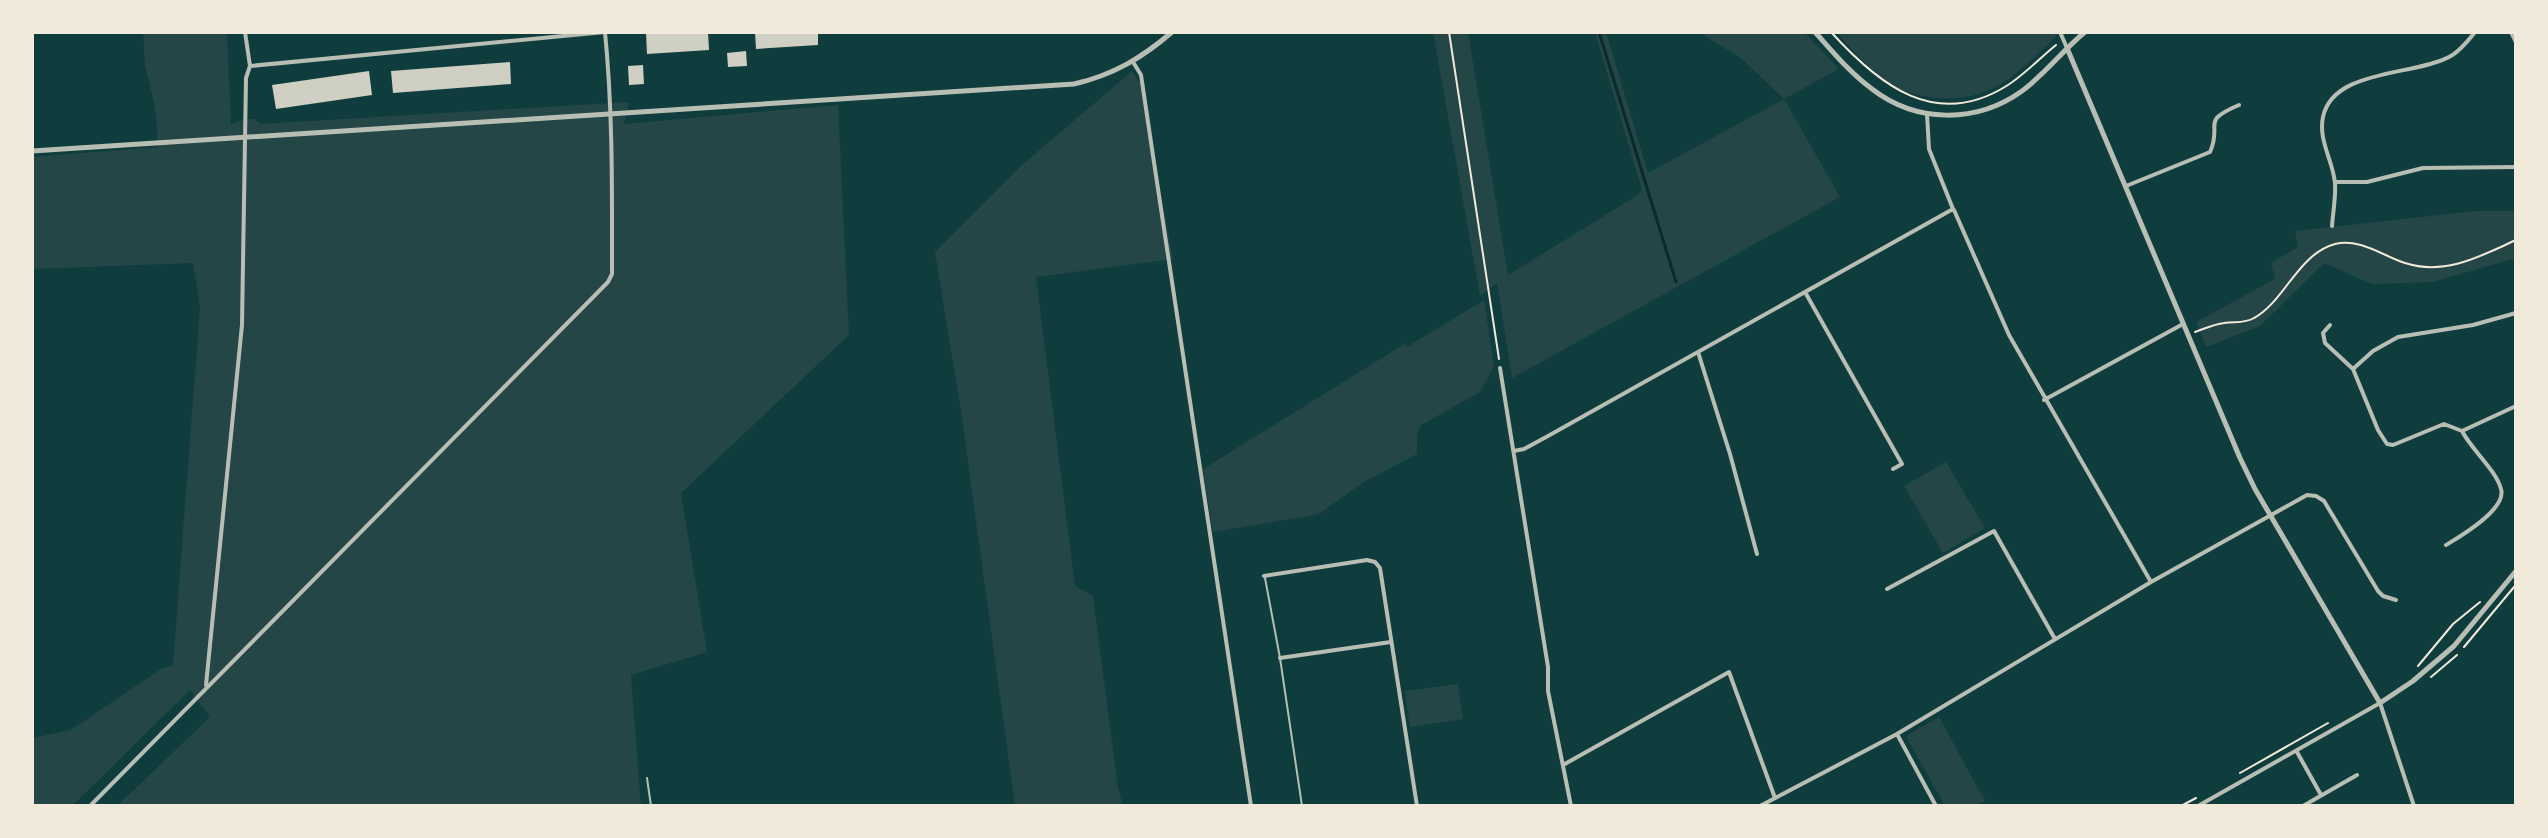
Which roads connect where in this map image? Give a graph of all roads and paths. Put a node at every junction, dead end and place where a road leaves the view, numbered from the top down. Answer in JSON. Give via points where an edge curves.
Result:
{"nodes":[{"id":1,"x":245,"y":32,"type":"edge"},
{"id":2,"x":605,"y":32,"type":"edge"},
{"id":3,"x":1172,"y":32,"type":"edge"},
{"id":4,"x":1449,"y":32,"type":"edge"},
{"id":5,"x":1815,"y":32,"type":"edge"},
{"id":6,"x":1831,"y":32,"type":"edge"},
{"id":7,"x":2060,"y":32,"type":"edge"},
{"id":8,"x":2085,"y":32,"type":"edge"},
{"id":9,"x":2475,"y":32,"type":"edge"},
{"id":10,"x":2511,"y":32,"type":"edge"},
{"id":11,"x":2063,"y":38,"type":"junction"},
{"id":12,"x":2516,"y":42,"type":"edge"},
{"id":13,"x":2067,"y":48,"type":"junction"},
{"id":14,"x":1133,"y":62,"type":"junction"},
{"id":15,"x":250,"y":66,"type":"junction"},
{"id":16,"x":2239,"y":105,"type":"dead end"},
{"id":17,"x":611,"y":113,"type":"junction"},
{"id":18,"x":1927,"y":114,"type":"junction"},
{"id":19,"x":246,"y":138,"type":"junction"},
{"id":20,"x":32,"y":151,"type":"edge"},
{"id":21,"x":2516,"y":167,"type":"edge"},
{"id":22,"x":2335,"y":182,"type":"junction"},
{"id":23,"x":2126,"y":186,"type":"junction"},
{"id":24,"x":1953,"y":209,"type":"junction"},
{"id":25,"x":2332,"y":226,"type":"dead end"},
{"id":26,"x":2516,"y":240,"type":"edge"},
{"id":27,"x":1805,"y":292,"type":"junction"},
{"id":28,"x":2516,"y":313,"type":"edge"},
{"id":29,"x":2183,"y":324,"type":"junction"},
{"id":30,"x":2330,"y":325,"type":"dead end"},
{"id":31,"x":2188,"y":334,"type":"junction"},
{"id":32,"x":1698,"y":352,"type":"junction"},
{"id":33,"x":1500,"y":368,"type":"joint"},
{"id":34,"x":2353,"y":369,"type":"junction"},
{"id":35,"x":2044,"y":400,"type":"junction"},
{"id":36,"x":2516,"y":406,"type":"edge"},
{"id":37,"x":2462,"y":431,"type":"junction"},
{"id":38,"x":1514,"y":451,"type":"junction"},
{"id":39,"x":1893,"y":469,"type":"dead end"},
{"id":40,"x":2271,"y":515,"type":"junction"},
{"id":41,"x":2446,"y":545,"type":"dead end"},
{"id":42,"x":1757,"y":554,"type":"dead end"},
{"id":43,"x":2516,"y":571,"type":"edge"},
{"id":44,"x":1264,"y":576,"type":"joint"},
{"id":45,"x":2151,"y":582,"type":"junction"},
{"id":46,"x":1887,"y":589,"type":"dead end"},
{"id":47,"x":2485,"y":598,"type":"dead end"},
{"id":48,"x":2396,"y":600,"type":"dead end"},
{"id":49,"x":2055,"y":639,"type":"junction"},
{"id":50,"x":1391,"y":642,"type":"junction"},
{"id":51,"x":1280,"y":658,"type":"junction"},
{"id":52,"x":2416,"y":667,"type":"dead end"},
{"id":53,"x":205,"y":687,"type":"junction"},
{"id":54,"x":2380,"y":703,"type":"junction"},
{"id":55,"x":2329,"y":723,"type":"dead end"},
{"id":56,"x":1897,"y":734,"type":"junction"},
{"id":57,"x":2296,"y":751,"type":"junction"},
{"id":58,"x":1563,"y":765,"type":"junction"},
{"id":59,"x":2239,"y":773,"type":"dead end"},
{"id":60,"x":2357,"y":775,"type":"dead end"},
{"id":61,"x":647,"y":778,"type":"dead end"},
{"id":62,"x":2203,"y":794,"type":"dead end"},
{"id":63,"x":2321,"y":795,"type":"junction"},
{"id":64,"x":1775,"y":798,"type":"junction"},
{"id":65,"x":2201,"y":805,"type":"edge"},
{"id":66,"x":90,"y":806,"type":"edge"},
{"id":67,"x":651,"y":806,"type":"edge"},
{"id":68,"x":1251,"y":806,"type":"edge"},
{"id":69,"x":1302,"y":806,"type":"edge"},
{"id":70,"x":1417,"y":806,"type":"edge"},
{"id":71,"x":1571,"y":806,"type":"edge"},
{"id":72,"x":1760,"y":806,"type":"edge"},
{"id":73,"x":1936,"y":806,"type":"edge"},
{"id":74,"x":2181,"y":806,"type":"edge"},
{"id":75,"x":2303,"y":806,"type":"edge"},
{"id":76,"x":2414,"y":806,"type":"edge"}],
"edges":[{"from":1,"to":15,"type":"street"},
{"from":2,"to":15,"type":"street"},
{"from":2,"to":17,"type":"street"},
{"from":3,"to":14,"type":"street"},
{"from":4,"to":33,"type":"path"},
{"from":5,"to":18,"type":"street","via":[[1873,90],[1890,102]]},
{"from":6,"to":11,"type":"path","via":[[1893,89],[1945,103],[1978,99],[2007,86]]},
{"from":7,"to":11,"type":"street"},
{"from":8,"to":13,"type":"street"},
{"from":9,"to":22,"type":"street","via":[[2452,56],[2336,93],[2322,132]]},
{"from":10,"to":12,"type":"street"},
{"from":11,"to":13,"type":"street"},
{"from":13,"to":18,"type":"street","via":[[2002,103],[1972,114]]},
{"from":13,"to":23,"type":"street"},
{"from":14,"to":17,"type":"street","via":[[1074,84]]},
{"from":14,"to":68,"type":"street","via":[[1141,75]]},
{"from":15,"to":19,"type":"street"},
{"from":16,"to":23,"type":"street","via":[[2218,113],[2210,152]]},
{"from":17,"to":19,"type":"street"},
{"from":17,"to":53,"type":"street","via":[[608,282]]},
{"from":18,"to":24,"type":"street","via":[[1929,149]]},
{"from":19,"to":20,"type":"street"},
{"from":19,"to":53,"type":"street","via":[[242,325]]},
{"from":21,"to":22,"type":"street","via":[[2423,168],[2367,182]]},
{"from":22,"to":25,"type":"street"},
{"from":23,"to":29,"type":"street"},
{"from":24,"to":27,"type":"street"},
{"from":24,"to":35,"type":"street"},
{"from":26,"to":31,"type":"path","via":[[2464,264],[2430,267],[2371,248],[2335,244],[2312,257],[2253,319]]},
{"from":27,"to":32,"type":"street"},
{"from":27,"to":39,"type":"street","via":[[1902,464]]},
{"from":28,"to":34,"type":"street","via":[[2398,337]]},
{"from":29,"to":31,"type":"street"},
{"from":29,"to":35,"type":"street"},
{"from":30,"to":34,"type":"street","via":[[2323,333],[2325,343]]},
{"from":31,"to":40,"type":"street","via":[[2240,458]]},
{"from":32,"to":38,"type":"street"},
{"from":32,"to":42,"type":"street"},
{"from":33,"to":38,"type":"street"},
{"from":34,"to":37,"type":"street","via":[[2387,444],[2444,424]]},
{"from":35,"to":45,"type":"street"},
{"from":36,"to":37,"type":"street"},
{"from":37,"to":41,"type":"street","via":[[2502,490],[2500,501]]},
{"from":38,"to":58,"type":"street"},
{"from":40,"to":45,"type":"street"},
{"from":40,"to":48,"type":"street","via":[[2307,495],[2324,501],[2378,591]]},
{"from":40,"to":54,"type":"street"},
{"from":43,"to":54,"type":"street","via":[[2454,646]]},
{"from":44,"to":50,"type":"street","via":[[1375,562]]},
{"from":44,"to":51,"type":"lane"},
{"from":45,"to":49,"type":"street"},
{"from":46,"to":49,"type":"street","via":[[1994,531]]},
{"from":47,"to":52,"type":"path","via":[[2453,624]]},
{"from":49,"to":56,"type":"street"},
{"from":50,"to":51,"type":"street"},
{"from":50,"to":70,"type":"street"},
{"from":51,"to":69,"type":"lane"},
{"from":53,"to":66,"type":"street"},
{"from":54,"to":57,"type":"street"},
{"from":54,"to":76,"type":"street"},
{"from":55,"to":59,"type":"path"},
{"from":56,"to":64,"type":"street"},
{"from":56,"to":73,"type":"street"},
{"from":57,"to":63,"type":"street"},
{"from":57,"to":65,"type":"street"},
{"from":58,"to":64,"type":"street","via":[[1729,672]]},
{"from":58,"to":71,"type":"street"},
{"from":60,"to":63,"type":"street"},
{"from":61,"to":67,"type":"lane"},
{"from":62,"to":74,"type":"path"},
{"from":63,"to":75,"type":"street"},
{"from":64,"to":72,"type":"street"}]}
